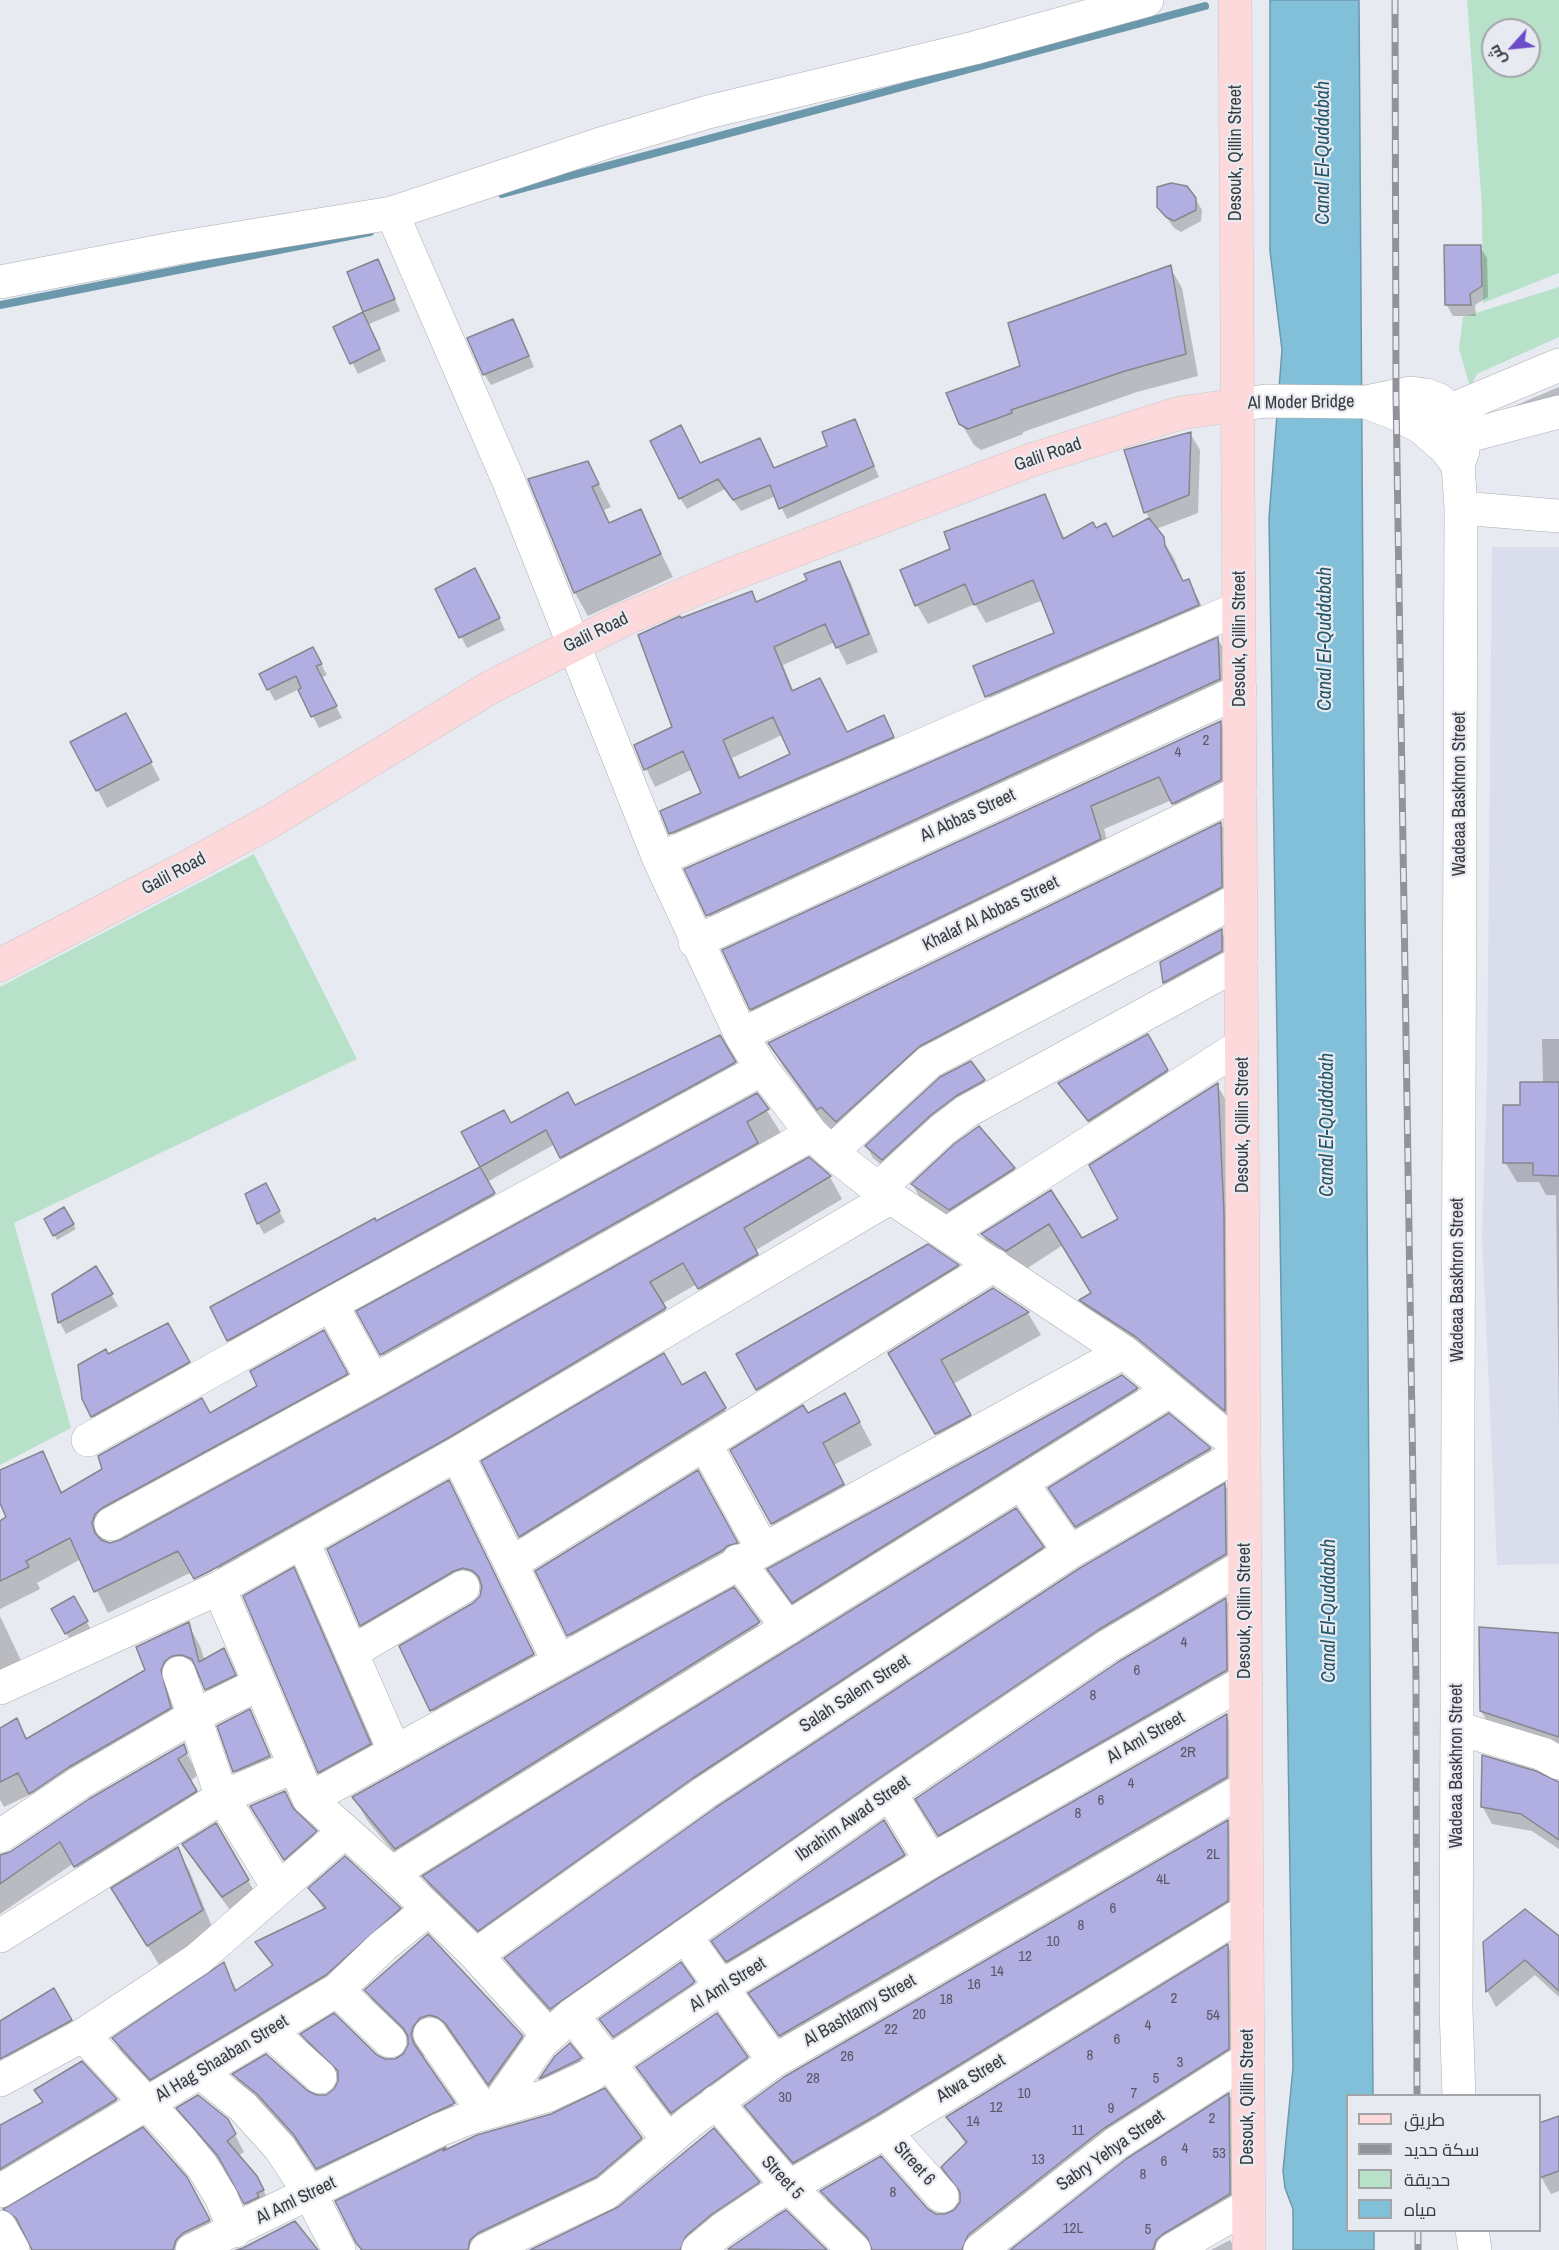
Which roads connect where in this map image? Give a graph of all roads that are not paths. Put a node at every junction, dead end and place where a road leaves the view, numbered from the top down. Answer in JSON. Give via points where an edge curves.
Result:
{"nodes":[{"id":1,"x":1148,"y":0,"type":"edge"},
{"id":2,"x":1235,"y":0,"type":"edge"},
{"id":3,"x":392,"y":213,"type":"junction"},
{"id":4,"x":0,"y":282,"type":"edge"},
{"id":5,"x":1559,"y":366,"type":"edge"},
{"id":6,"x":1366,"y":402,"type":"junction"},
{"id":7,"x":1252,"y":403,"type":"junction"},
{"id":8,"x":1559,"y":412,"type":"edge"},
{"id":9,"x":1457,"y":437,"type":"junction"},
{"id":10,"x":1461,"y":508,"type":"junction"},
{"id":11,"x":1559,"y":516,"type":"edge"},
{"id":12,"x":1239,"y":608,"type":"junction"},
{"id":13,"x":574,"y":643,"type":"junction"},
{"id":14,"x":1240,"y":691,"type":"junction"},
{"id":15,"x":1240,"y":792,"type":"junction"},
{"id":16,"x":659,"y":859,"type":"junction"},
{"id":17,"x":1241,"y":898,"type":"junction"},
{"id":18,"x":695,"y":942,"type":"junction"},
{"id":19,"x":1241,"y":962,"type":"junction"},
{"id":20,"x":0,"y":965,"type":"edge"},
{"id":21,"x":741,"y":1035,"type":"junction"},
{"id":22,"x":1242,"y":1045,"type":"junction"},
{"id":23,"x":762,"y":1069,"type":"junction"},
{"id":24,"x":821,"y":1143,"type":"junction"},
{"id":25,"x":885,"y":1193,"type":"junction"},
{"id":26,"x":948,"y":1233,"type":"junction"},
{"id":27,"x":994,"y":1265,"type":"junction"},
{"id":28,"x":331,"y":1304,"type":"junction"},
{"id":29,"x":1124,"y":1352,"type":"junction"},
{"id":30,"x":373,"y":1381,"type":"junction"},
{"id":31,"x":1168,"y":1391,"type":"junction"},
{"id":32,"x":88,"y":1440,"type":"dead end"},
{"id":33,"x":705,"y":1444,"type":"junction"},
{"id":34,"x":1244,"y":1451,"type":"junction"},
{"id":35,"x":457,"y":1454,"type":"junction"},
{"id":36,"x":1022,"y":1484,"type":"junction"},
{"id":37,"x":111,"y":1524,"type":"dead end"},
{"id":38,"x":303,"y":1542,"type":"junction"},
{"id":39,"x":1070,"y":1552,"type":"junction"},
{"id":40,"x":750,"y":1555,"type":"junction"},
{"id":41,"x":512,"y":1563,"type":"junction"},
{"id":42,"x":1245,"y":1565,"type":"junction"},
{"id":43,"x":463,"y":1587,"type":"dead end"},
{"id":44,"x":219,"y":1588,"type":"junction"},
{"id":45,"x":788,"y":1628,"type":"junction"},
{"id":46,"x":352,"y":1652,"type":"junction"},
{"id":47,"x":558,"y":1660,"type":"junction"},
{"id":48,"x":179,"y":1673,"type":"dead end"},
{"id":49,"x":1246,"y":1681,"type":"junction"},
{"id":50,"x":259,"y":1684,"type":"junction"},
{"id":51,"x":0,"y":1688,"type":"edge"},
{"id":52,"x":194,"y":1716,"type":"junction"},
{"id":53,"x":1457,"y":1728,"type":"junction"},
{"id":54,"x":394,"y":1750,"type":"junction"},
{"id":55,"x":1559,"y":1762,"type":"edge"},
{"id":56,"x":293,"y":1767,"type":"junction"},
{"id":57,"x":1246,"y":1788,"type":"junction"},
{"id":58,"x":890,"y":1793,"type":"junction"},
{"id":59,"x":222,"y":1797,"type":"junction"},
{"id":60,"x":309,"y":1799,"type":"junction"},
{"id":61,"x":345,"y":1831,"type":"junction"},
{"id":62,"x":0,"y":1836,"type":"edge"},
{"id":63,"x":931,"y":1861,"type":"junction"},
{"id":64,"x":392,"y":1873,"type":"junction"},
{"id":65,"x":278,"y":1887,"type":"junction"},
{"id":66,"x":429,"y":1909,"type":"junction"},
{"id":67,"x":1247,"y":1911,"type":"junction"},
{"id":68,"x":0,"y":1936,"type":"edge"},
{"id":69,"x":685,"y":1936,"type":"junction"},
{"id":70,"x":476,"y":1954,"type":"junction"},
{"id":71,"x":721,"y":1987,"type":"junction"},
{"id":72,"x":337,"y":1990,"type":"junction"},
{"id":73,"x":561,"y":2025,"type":"junction"},
{"id":74,"x":269,"y":2031,"type":"junction"},
{"id":75,"x":430,"y":2034,"type":"dead end"},
{"id":76,"x":83,"y":2035,"type":"junction"},
{"id":77,"x":390,"y":2042,"type":"dead end"},
{"id":78,"x":1248,"y":2059,"type":"junction"},
{"id":79,"x":774,"y":2061,"type":"junction"},
{"id":80,"x":609,"y":2063,"type":"junction"},
{"id":81,"x":200,"y":2072,"type":"junction"},
{"id":82,"x":320,"y":2078,"type":"dead end"},
{"id":83,"x":0,"y":2080,"type":"edge"},
{"id":84,"x":1459,"y":2094,"type":"edge"},
{"id":85,"x":716,"y":2102,"type":"junction"},
{"id":86,"x":147,"y":2104,"type":"junction"},
{"id":87,"x":489,"y":2112,"type":"junction"},
{"id":88,"x":885,"y":2132,"type":"junction"},
{"id":89,"x":668,"y":2140,"type":"junction"},
{"id":90,"x":789,"y":2187,"type":"junction"},
{"id":91,"x":0,"y":2191,"type":"edge"},
{"id":92,"x":310,"y":2194,"type":"junction"},
{"id":93,"x":942,"y":2196,"type":"dead end"},
{"id":94,"x":1249,"y":2205,"type":"junction"},
{"id":95,"x":1472,"y":2232,"type":"edge"},
{"id":96,"x":230,"y":2239,"type":"edge"},
{"id":97,"x":192,"y":2250,"type":"edge"},
{"id":98,"x":339,"y":2250,"type":"edge"},
{"id":99,"x":486,"y":2250,"type":"edge"},
{"id":100,"x":698,"y":2250,"type":"edge"},
{"id":101,"x":854,"y":2250,"type":"edge"},
{"id":102,"x":980,"y":2250,"type":"edge"},
{"id":103,"x":1172,"y":2250,"type":"edge"},
{"id":104,"x":1249,"y":2250,"type":"edge"},
{"id":105,"x":1474,"y":2250,"type":"edge"}],
"edges":[{"from":1,"to":3,"type":"street","via":[[974,48],[708,112]]},
{"from":2,"to":7,"type":"main road","name":"Desouk, Qillin Street"},
{"from":3,"to":4,"type":"street"},
{"from":3,"to":13,"type":"street"},
{"from":5,"to":9,"type":"street"},
{"from":6,"to":7,"type":"street","name":"Al Moder Bridge"},
{"from":6,"to":9,"type":"street","via":[[1422,428],[1445,448]]},
{"from":6,"to":9,"type":"street","via":[[1411,393],[1439,400]]},
{"from":7,"to":12,"type":"main road","name":"Desouk, Qillin Street"},
{"from":7,"to":13,"type":"main road","name":"Galil Road","via":[[1180,413],[1031,460],[688,592]]},
{"from":8,"to":9,"type":"street"},
{"from":9,"to":10,"type":"street","name":"Wadeaa Baskhron Street"},
{"from":10,"to":11,"type":"street"},
{"from":10,"to":53,"type":"street","name":"Wadeaa Baskhron Street"},
{"from":12,"to":14,"type":"main road","name":"Desouk, Qillin Street"},
{"from":12,"to":16,"type":"street"},
{"from":13,"to":16,"type":"street"},
{"from":13,"to":20,"type":"main road","name":"Galil Road","via":[[490,687],[192,865]]},
{"from":14,"to":15,"type":"main road","name":"Desouk, Qillin Street"},
{"from":14,"to":18,"type":"street","name":"Al Abbas Street"},
{"from":15,"to":17,"type":"main road","name":"Desouk, Qillin Street"},
{"from":15,"to":21,"type":"street","name":"Khalaf Al Abbas Street"},
{"from":16,"to":18,"type":"street"},
{"from":17,"to":19,"type":"main road","name":"Desouk, Qillin Street"},
{"from":17,"to":24,"type":"street","via":[[929,1062]]},
{"from":18,"to":21,"type":"street"},
{"from":19,"to":22,"type":"main road","name":"Desouk, Qillin Street"},
{"from":19,"to":25,"type":"street","via":[[967,1111],[942,1130]]},
{"from":21,"to":23,"type":"street"},
{"from":22,"to":26,"type":"street"},
{"from":22,"to":34,"type":"main road","name":"Desouk, Qillin Street"},
{"from":23,"to":24,"type":"street"},
{"from":23,"to":28,"type":"street"},
{"from":24,"to":25,"type":"street"},
{"from":24,"to":30,"type":"street"},
{"from":25,"to":26,"type":"street"},
{"from":25,"to":35,"type":"street"},
{"from":26,"to":27,"type":"street"},
{"from":27,"to":29,"type":"street"},
{"from":27,"to":33,"type":"street"},
{"from":28,"to":30,"type":"street"},
{"from":28,"to":32,"type":"street"},
{"from":29,"to":31,"type":"street"},
{"from":29,"to":40,"type":"street"},
{"from":30,"to":37,"type":"street"},
{"from":31,"to":34,"type":"street"},
{"from":31,"to":36,"type":"street"},
{"from":33,"to":40,"type":"street"},
{"from":33,"to":41,"type":"street"},
{"from":34,"to":39,"type":"street","name":"Salah Salem Street"},
{"from":34,"to":42,"type":"main road","name":"Desouk, Qillin Street"},
{"from":35,"to":38,"type":"street"},
{"from":35,"to":41,"type":"street"},
{"from":36,"to":39,"type":"street"},
{"from":36,"to":45,"type":"street"},
{"from":38,"to":44,"type":"street"},
{"from":38,"to":46,"type":"street"},
{"from":39,"to":70,"type":"street","name":"Salah Salem Street","via":[[704,1793]]},
{"from":40,"to":45,"type":"street"},
{"from":40,"to":47,"type":"street"},
{"from":41,"to":47,"type":"street"},
{"from":42,"to":49,"type":"main road","name":"Desouk, Qillin Street"},
{"from":42,"to":58,"type":"street","name":"Ibrahim Awad Street","via":[[1123,1637]]},
{"from":43,"to":46,"type":"street"},
{"from":44,"to":50,"type":"street"},
{"from":44,"to":51,"type":"street"},
{"from":45,"to":64,"type":"street"},
{"from":46,"to":54,"type":"street"},
{"from":47,"to":54,"type":"street"},
{"from":48,"to":52,"type":"street"},
{"from":49,"to":57,"type":"main road","name":"Desouk, Qillin Street"},
{"from":49,"to":63,"type":"street","name":"Al Aml Street"},
{"from":50,"to":52,"type":"street"},
{"from":50,"to":56,"type":"street"},
{"from":52,"to":59,"type":"street"},
{"from":52,"to":62,"type":"street","via":[[79,1783]]},
{"from":53,"to":55,"type":"street"},
{"from":53,"to":84,"type":"street","name":"Wadeaa Baskhron Street"},
{"from":54,"to":60,"type":"street"},
{"from":56,"to":59,"type":"street"},
{"from":56,"to":60,"type":"street"},
{"from":57,"to":67,"type":"main road","name":"Desouk, Qillin Street"},
{"from":57,"to":79,"type":"street","name":"Al Bashtamy Street"},
{"from":58,"to":63,"type":"street"},
{"from":58,"to":69,"type":"street","name":"Ibrahim Awad Street"},
{"from":59,"to":65,"type":"street"},
{"from":59,"to":68,"type":"street"},
{"from":60,"to":61,"type":"street"},
{"from":61,"to":64,"type":"street"},
{"from":61,"to":65,"type":"street"},
{"from":63,"to":71,"type":"street","name":"Al Aml Street"},
{"from":64,"to":66,"type":"street"},
{"from":65,"to":76,"type":"street","via":[[198,1959]]},
{"from":66,"to":70,"type":"street"},
{"from":66,"to":72,"type":"street","name":"Al Hag Shaaban Street"},
{"from":67,"to":78,"type":"main road","name":"Desouk, Qillin Street"},
{"from":67,"to":88,"type":"street","name":"Atwa Street"},
{"from":69,"to":71,"type":"street"},
{"from":69,"to":73,"type":"street","name":"Ibrahim Awad Street"},
{"from":70,"to":73,"type":"street"},
{"from":71,"to":79,"type":"street"},
{"from":71,"to":80,"type":"street","name":"Al Aml Street"},
{"from":72,"to":74,"type":"street","name":"Al Hag Shaaban Street"},
{"from":72,"to":77,"type":"street"},
{"from":73,"to":80,"type":"street"},
{"from":73,"to":87,"type":"street","name":"Ibrahim Awad Street","via":[[528,2060]]},
{"from":74,"to":81,"type":"street","name":"Al Hag Shaaban Street"},
{"from":74,"to":82,"type":"street"},
{"from":75,"to":87,"type":"street"},
{"from":76,"to":83,"type":"street"},
{"from":76,"to":86,"type":"street"},
{"from":78,"to":94,"type":"main road","name":"Desouk, Qillin Street"},
{"from":78,"to":102,"type":"street","name":"Sabry Yehya Street","via":[[1115,2144]]},
{"from":79,"to":85,"type":"street","name":"Al Bashtamy Street"},
{"from":80,"to":87,"type":"street","name":"Al Aml Street","via":[[568,2087]]},
{"from":80,"to":89,"type":"street"},
{"from":81,"to":86,"type":"street","name":"Al Hag Shaaban Street"},
{"from":81,"to":92,"type":"street","via":[[251,2115],[280,2148]]},
{"from":85,"to":89,"type":"street","name":"Al Bashtamy Street"},
{"from":85,"to":90,"type":"street","name":"Street 5"},
{"from":86,"to":91,"type":"street","name":"Al Hag Shaaban Street"},
{"from":86,"to":96,"type":"street","via":[[202,2166],[220,2197]]},
{"from":87,"to":92,"type":"street","name":"Al Aml Street","via":[[439,2130]]},
{"from":88,"to":90,"type":"street","name":"Atwa Street"},
{"from":88,"to":93,"type":"street","name":"Street 6"},
{"from":89,"to":99,"type":"street","name":"Al Bashtamy Street","via":[[606,2193]]},
{"from":90,"to":100,"type":"street","name":"Atwa Street","via":[[737,2219]]},
{"from":90,"to":101,"type":"street","name":"Street 5"},
{"from":92,"to":96,"type":"street","name":"Al Aml Street"},
{"from":92,"to":98,"type":"street"},
{"from":94,"to":103,"type":"street"},
{"from":94,"to":104,"type":"main road","name":"Desouk, Qillin Street"},
{"from":95,"to":105,"type":"street"},
{"from":96,"to":97,"type":"street","name":"Al Aml Street"}]}
